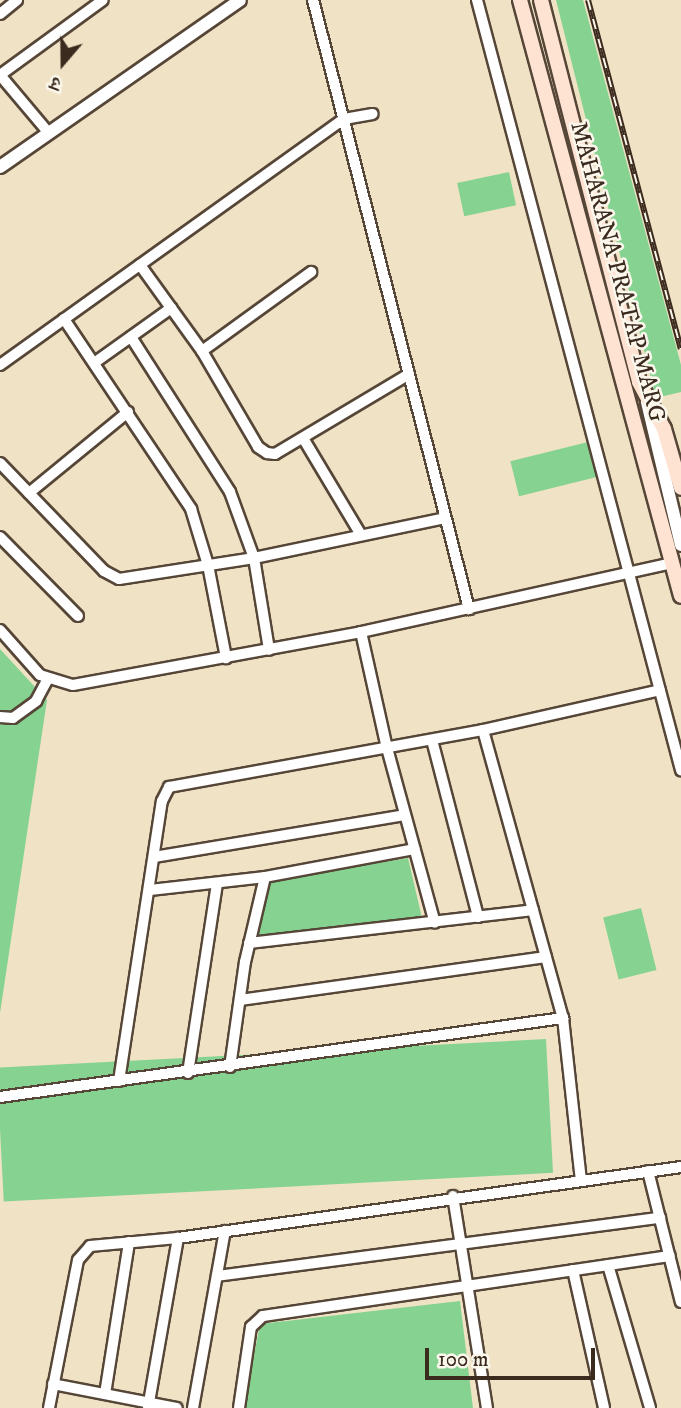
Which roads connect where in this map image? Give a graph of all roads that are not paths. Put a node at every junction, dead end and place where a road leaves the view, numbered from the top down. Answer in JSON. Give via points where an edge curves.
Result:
{"nodes":[{"id":1,"x":18,"y":0,"type":"edge"},
{"id":2,"x":103,"y":0,"type":"edge"},
{"id":3,"x":240,"y":0,"type":"edge"},
{"id":4,"x":313,"y":0,"type":"edge"},
{"id":5,"x":477,"y":0,"type":"edge"},
{"id":6,"x":520,"y":0,"type":"edge"},
{"id":7,"x":541,"y":0,"type":"edge"},
{"id":8,"x":0,"y":14,"type":"edge"},
{"id":9,"x":547,"y":23,"type":"junction"},
{"id":10,"x":527,"y":26,"type":"junction"},
{"id":11,"x":0,"y":75,"type":"edge"},
{"id":12,"x":373,"y":114,"type":"dead end"},
{"id":13,"x":344,"y":119,"type":"junction"},
{"id":14,"x":47,"y":132,"type":"junction"},
{"id":15,"x":0,"y":167,"type":"edge"},
{"id":16,"x":587,"y":181,"type":"junction"},
{"id":17,"x":570,"y":186,"type":"junction"},
{"id":18,"x":140,"y":265,"type":"junction"},
{"id":19,"x":311,"y":272,"type":"dead end"},
{"id":20,"x":171,"y":308,"type":"junction"},
{"id":21,"x":64,"y":319,"type":"junction"},
{"id":22,"x":131,"y":337,"type":"junction"},
{"id":23,"x":202,"y":351,"type":"junction"},
{"id":24,"x":94,"y":363,"type":"junction"},
{"id":25,"x":0,"y":365,"type":"edge"},
{"id":26,"x":409,"y":374,"type":"junction"},
{"id":27,"x":647,"y":402,"type":"junction"},
{"id":28,"x":128,"y":412,"type":"junction"},
{"id":29,"x":303,"y":438,"type":"junction"},
{"id":30,"x":0,"y":463,"type":"edge"},
{"id":31,"x":681,"y":488,"type":"edge"},
{"id":32,"x":29,"y":493,"type":"junction"},
{"id":33,"x":445,"y":518,"type":"junction"},
{"id":34,"x":361,"y":535,"type":"junction"},
{"id":35,"x":0,"y":537,"type":"edge"},
{"id":36,"x":681,"y":545,"type":"edge"},
{"id":37,"x":254,"y":558,"type":"junction"},
{"id":38,"x":672,"y":563,"type":"junction"},
{"id":39,"x":208,"y":565,"type":"junction"},
{"id":40,"x":630,"y":572,"type":"junction"},
{"id":41,"x":681,"y":596,"type":"edge"},
{"id":42,"x":469,"y":609,"type":"junction"},
{"id":43,"x":78,"y":616,"type":"dead end"},
{"id":44,"x":0,"y":630,"type":"edge"},
{"id":45,"x":361,"y":632,"type":"junction"},
{"id":46,"x":269,"y":650,"type":"junction"},
{"id":47,"x":226,"y":658,"type":"junction"},
{"id":48,"x":47,"y":680,"type":"junction"},
{"id":49,"x":660,"y":690,"type":"junction"},
{"id":50,"x":0,"y":716,"type":"edge"},
{"id":51,"x":483,"y":730,"type":"junction"},
{"id":52,"x":432,"y":740,"type":"junction"},
{"id":53,"x":387,"y":748,"type":"junction"},
{"id":54,"x":681,"y":770,"type":"edge"},
{"id":55,"x":405,"y":815,"type":"junction"},
{"id":56,"x":414,"y":849,"type":"junction"},
{"id":57,"x":154,"y":857,"type":"junction"},
{"id":58,"x":265,"y":877,"type":"junction"},
{"id":59,"x":217,"y":884,"type":"junction"},
{"id":60,"x":150,"y":891,"type":"junction"},
{"id":61,"x":533,"y":910,"type":"junction"},
{"id":62,"x":478,"y":917,"type":"junction"},
{"id":63,"x":435,"y":923,"type":"junction"},
{"id":64,"x":249,"y":943,"type":"junction"},
{"id":65,"x":546,"y":957,"type":"junction"},
{"id":66,"x":240,"y":1000,"type":"junction"},
{"id":67,"x":563,"y":1018,"type":"junction"},
{"id":68,"x":230,"y":1068,"type":"junction"},
{"id":69,"x":188,"y":1073,"type":"junction"},
{"id":70,"x":119,"y":1081,"type":"junction"},
{"id":71,"x":0,"y":1097,"type":"edge"},
{"id":72,"x":681,"y":1167,"type":"edge"},
{"id":73,"x":648,"y":1171,"type":"junction"},
{"id":74,"x":581,"y":1180,"type":"junction"},
{"id":75,"x":453,"y":1196,"type":"junction"},
{"id":76,"x":660,"y":1218,"type":"junction"},
{"id":77,"x":225,"y":1231,"type":"junction"},
{"id":78,"x":178,"y":1238,"type":"junction"},
{"id":79,"x":129,"y":1242,"type":"junction"},
{"id":80,"x":461,"y":1245,"type":"junction"},
{"id":81,"x":670,"y":1256,"type":"junction"},
{"id":82,"x":608,"y":1265,"type":"junction"},
{"id":83,"x":573,"y":1270,"type":"junction"},
{"id":84,"x":217,"y":1276,"type":"junction"},
{"id":85,"x":467,"y":1286,"type":"junction"},
{"id":86,"x":681,"y":1302,"type":"edge"},
{"id":87,"x":54,"y":1384,"type":"junction"},
{"id":88,"x":105,"y":1394,"type":"junction"},
{"id":89,"x":148,"y":1406,"type":"edge"},
{"id":90,"x":49,"y":1408,"type":"edge"},
{"id":91,"x":177,"y":1408,"type":"edge"},
{"id":92,"x":193,"y":1408,"type":"edge"},
{"id":93,"x":239,"y":1408,"type":"edge"},
{"id":94,"x":487,"y":1408,"type":"edge"},
{"id":95,"x":604,"y":1408,"type":"edge"},
{"id":96,"x":650,"y":1408,"type":"edge"}],
"edges":[{"from":1,"to":8,"type":"street"},
{"from":2,"to":11,"type":"street"},
{"from":3,"to":14,"type":"street"},
{"from":4,"to":13,"type":"street"},
{"from":5,"to":40,"type":"street"},
{"from":6,"to":10,"type":"main road","name":"MAHARANA PRATAP MARG"},
{"from":7,"to":9,"type":"main road","name":"MAHARANA PRATAP MARG"},
{"from":9,"to":10,"type":"main road"},
{"from":9,"to":16,"type":"main road","name":"MAHARANA PRATAP MARG"},
{"from":10,"to":17,"type":"main road","name":"MAHARANA PRATAP MARG"},
{"from":11,"to":14,"type":"street"},
{"from":12,"to":13,"type":"street"},
{"from":13,"to":18,"type":"street"},
{"from":13,"to":26,"type":"street"},
{"from":14,"to":15,"type":"street"},
{"from":16,"to":17,"type":"main road"},
{"from":16,"to":27,"type":"main road","name":"MAHARANA PRATAP MARG"},
{"from":17,"to":38,"type":"main road","name":"MAHARANA PRATAP MARG"},
{"from":18,"to":20,"type":"street"},
{"from":18,"to":21,"type":"street"},
{"from":19,"to":23,"type":"street"},
{"from":20,"to":22,"type":"street"},
{"from":20,"to":23,"type":"street"},
{"from":21,"to":24,"type":"street"},
{"from":21,"to":25,"type":"street"},
{"from":22,"to":24,"type":"street"},
{"from":22,"to":37,"type":"street","via":[[230,492]]},
{"from":23,"to":29,"type":"street","via":[[258,447],[275,454]]},
{"from":24,"to":28,"type":"street"},
{"from":26,"to":29,"type":"street"},
{"from":26,"to":33,"type":"street"},
{"from":27,"to":31,"type":"main road","name":"MAHARANA PRATAP MARG","via":[[664,429]]},
{"from":27,"to":36,"type":"street","via":[[651,434]]},
{"from":28,"to":32,"type":"street"},
{"from":28,"to":39,"type":"street","via":[[183,494]]},
{"from":29,"to":34,"type":"street"},
{"from":30,"to":32,"type":"street"},
{"from":32,"to":39,"type":"street","via":[[111,576],[130,579]]},
{"from":33,"to":34,"type":"street"},
{"from":33,"to":42,"type":"street"},
{"from":34,"to":37,"type":"street"},
{"from":35,"to":43,"type":"street"},
{"from":37,"to":39,"type":"street"},
{"from":37,"to":46,"type":"street"},
{"from":38,"to":40,"type":"street"},
{"from":38,"to":41,"type":"main road","name":"MAHARANA PRATAP MARG"},
{"from":39,"to":47,"type":"street"},
{"from":40,"to":42,"type":"street"},
{"from":40,"to":49,"type":"street"},
{"from":42,"to":45,"type":"street"},
{"from":44,"to":48,"type":"street"},
{"from":45,"to":46,"type":"street"},
{"from":45,"to":53,"type":"street"},
{"from":46,"to":47,"type":"street"},
{"from":47,"to":48,"type":"street","via":[[73,685]]},
{"from":48,"to":50,"type":"street","via":[[36,701],[13,718]]},
{"from":49,"to":51,"type":"street"},
{"from":49,"to":54,"type":"street"},
{"from":51,"to":52,"type":"street"},
{"from":51,"to":61,"type":"street"},
{"from":52,"to":53,"type":"street"},
{"from":52,"to":62,"type":"street"},
{"from":53,"to":55,"type":"street"},
{"from":53,"to":57,"type":"street","via":[[169,787]]},
{"from":55,"to":56,"type":"street"},
{"from":55,"to":57,"type":"street"},
{"from":56,"to":58,"type":"street"},
{"from":56,"to":63,"type":"street"},
{"from":57,"to":60,"type":"street"},
{"from":58,"to":59,"type":"street"},
{"from":58,"to":64,"type":"street"},
{"from":59,"to":60,"type":"street"},
{"from":59,"to":69,"type":"street"},
{"from":60,"to":70,"type":"street"},
{"from":61,"to":62,"type":"street"},
{"from":61,"to":65,"type":"street"},
{"from":62,"to":63,"type":"street"},
{"from":63,"to":64,"type":"street"},
{"from":64,"to":66,"type":"street"},
{"from":65,"to":66,"type":"street"},
{"from":65,"to":67,"type":"street"},
{"from":66,"to":68,"type":"street"},
{"from":67,"to":68,"type":"street"},
{"from":67,"to":74,"type":"street"},
{"from":68,"to":69,"type":"street"},
{"from":69,"to":70,"type":"street"},
{"from":70,"to":71,"type":"street"},
{"from":72,"to":73,"type":"street"},
{"from":73,"to":74,"type":"street"},
{"from":73,"to":76,"type":"street"},
{"from":74,"to":75,"type":"street"},
{"from":75,"to":77,"type":"street"},
{"from":75,"to":80,"type":"street"},
{"from":76,"to":80,"type":"street"},
{"from":76,"to":81,"type":"street"},
{"from":77,"to":78,"type":"street"},
{"from":77,"to":84,"type":"street"},
{"from":78,"to":79,"type":"street"},
{"from":78,"to":89,"type":"street"},
{"from":79,"to":87,"type":"street","via":[[90,1246],[80,1253]]},
{"from":79,"to":88,"type":"street"},
{"from":80,"to":84,"type":"street"},
{"from":80,"to":85,"type":"street"},
{"from":81,"to":82,"type":"street"},
{"from":81,"to":86,"type":"street"},
{"from":82,"to":83,"type":"street"},
{"from":82,"to":96,"type":"street"},
{"from":83,"to":85,"type":"street"},
{"from":83,"to":95,"type":"street"},
{"from":84,"to":92,"type":"street"},
{"from":85,"to":93,"type":"street","via":[[257,1318],[251,1327]]},
{"from":85,"to":94,"type":"street"},
{"from":87,"to":88,"type":"street"},
{"from":87,"to":90,"type":"street"},
{"from":88,"to":89,"type":"street"},
{"from":89,"to":91,"type":"street"}]}
